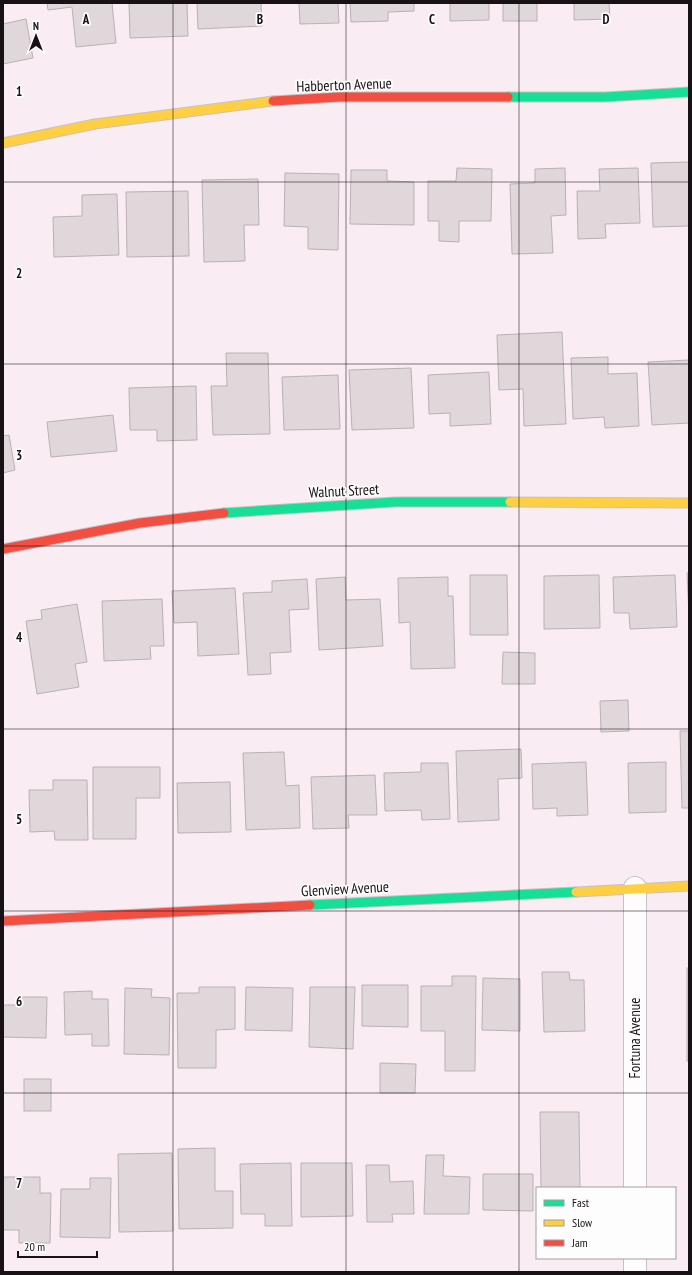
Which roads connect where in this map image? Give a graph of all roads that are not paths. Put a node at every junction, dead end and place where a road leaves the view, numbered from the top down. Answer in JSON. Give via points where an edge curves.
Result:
{"nodes":[{"id":1,"x":689,"y":92,"type":"edge"},
{"id":2,"x":3,"y":143,"type":"edge"},
{"id":3,"x":689,"y":503,"type":"edge"},
{"id":4,"x":3,"y":549,"type":"edge"},
{"id":5,"x":689,"y":886,"type":"edge"},
{"id":6,"x":635,"y":888,"type":"junction"},
{"id":7,"x":3,"y":921,"type":"edge"},
{"id":8,"x":635,"y":1187,"type":"edge"},
{"id":9,"x":635,"y":1259,"type":"edge"},
{"id":10,"x":635,"y":1272,"type":"edge"}],
"edges":[{"from":1,"to":2,"type":"street","name":"Habberton Avenue","via":[[604,97],[339,97],[250,103],[95,124]]},
{"from":3,"to":4,"type":"street","name":"Walnut Street","via":[[631,505],[472,501],[309,506],[237,511],[158,521]]},
{"from":5,"to":6,"type":"street","name":"Glenview Avenue"},
{"from":6,"to":7,"type":"street","name":"Glenview Avenue"},
{"from":6,"to":8,"type":"street","name":"Fortuna Avenue"},
{"from":9,"to":10,"type":"street"}]}
